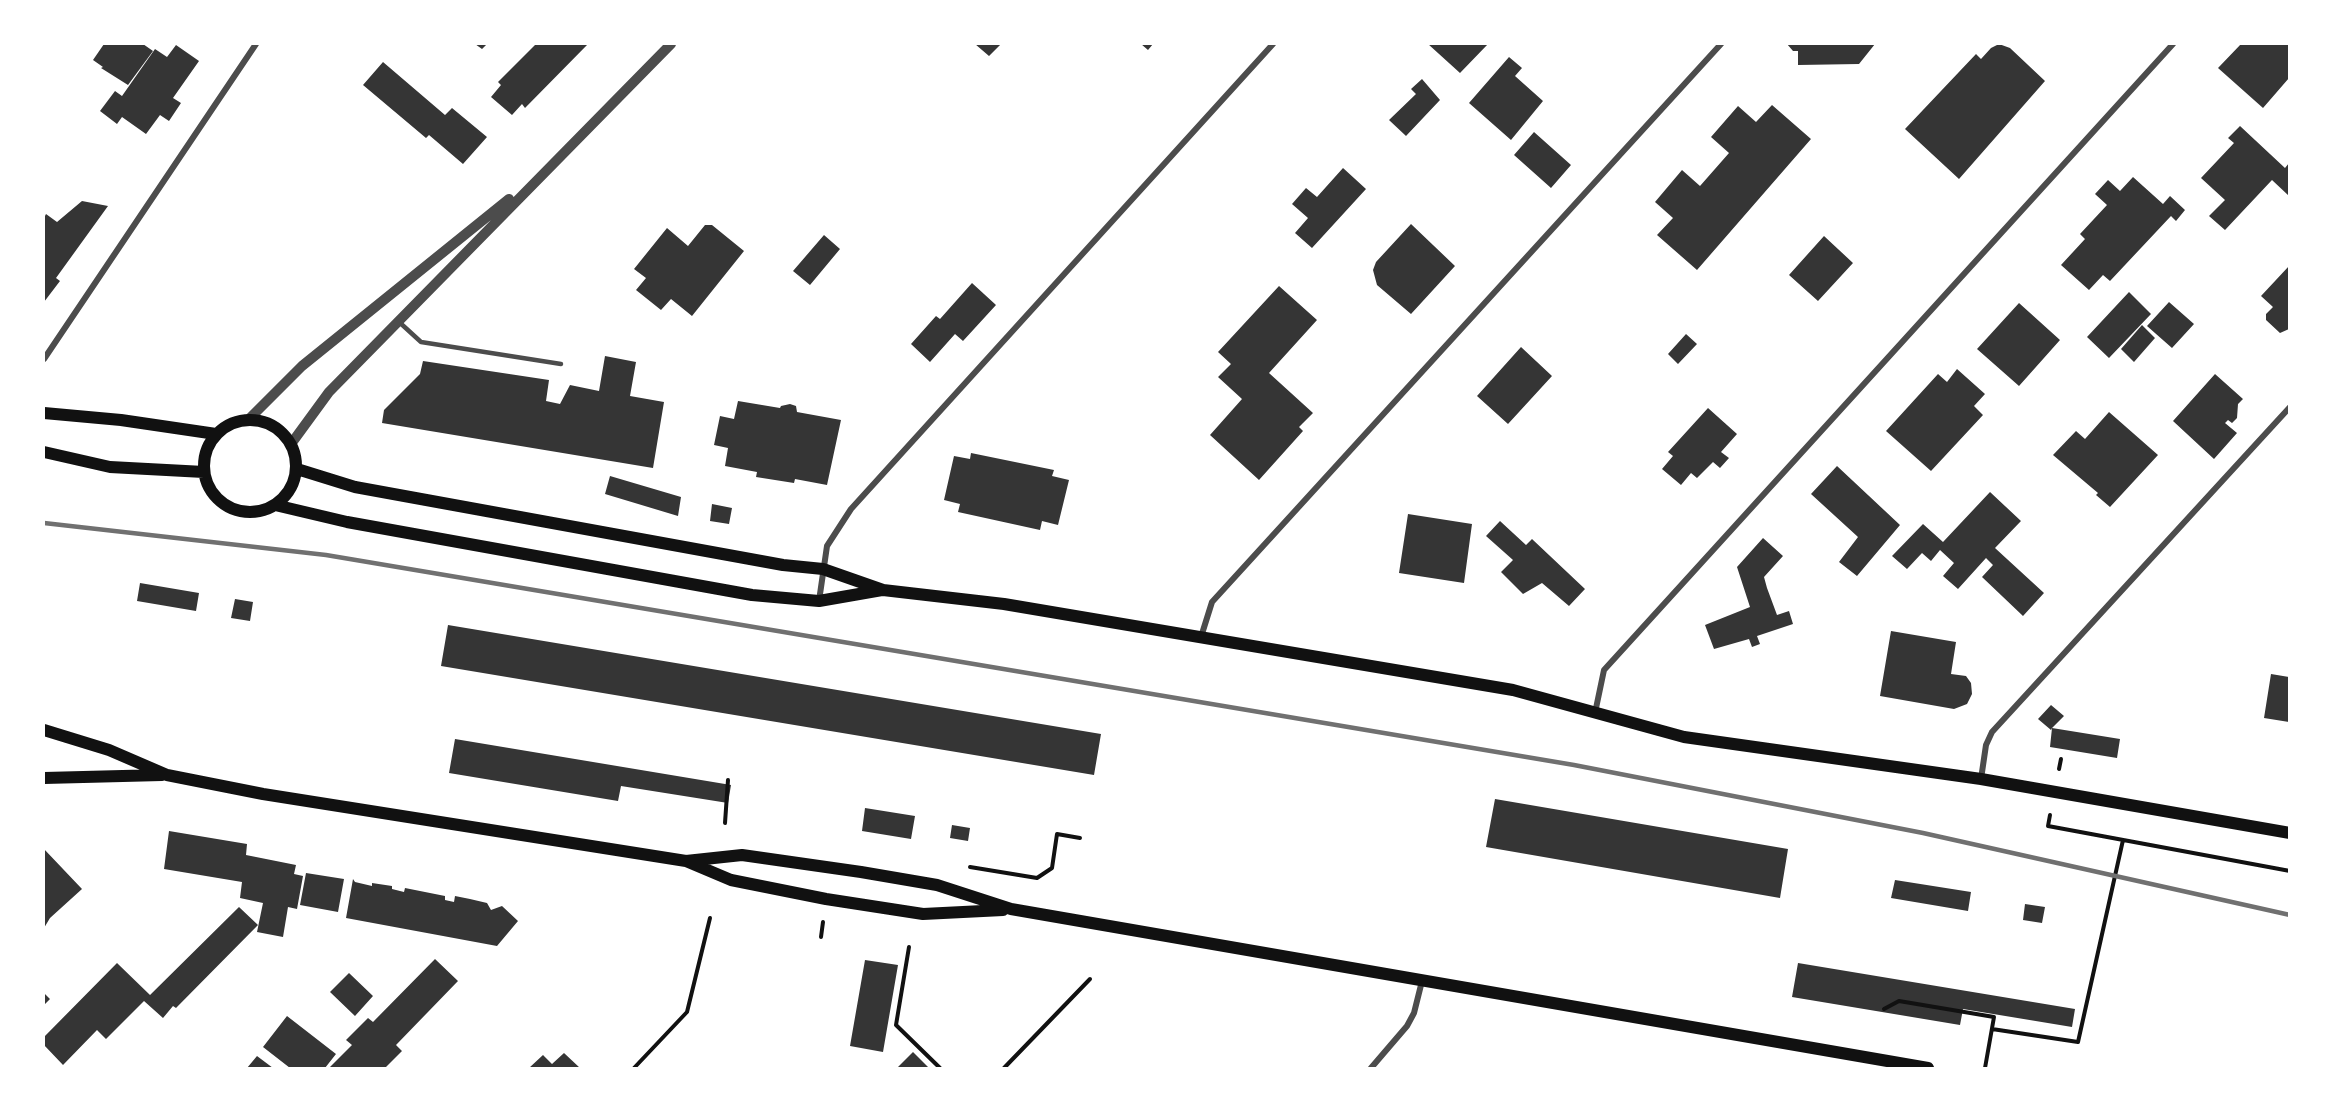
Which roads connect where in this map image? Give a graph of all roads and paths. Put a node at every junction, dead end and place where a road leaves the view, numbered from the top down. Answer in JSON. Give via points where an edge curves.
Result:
{"nodes":[{"id":1,"x":256,"y":44,"type":"edge"},
{"id":2,"x":671,"y":44,"type":"edge"},
{"id":3,"x":1273,"y":44,"type":"edge"},
{"id":4,"x":1721,"y":44,"type":"edge"},
{"id":5,"x":2173,"y":44,"type":"edge"},
{"id":6,"x":544,"y":171,"type":"junction"},
{"id":7,"x":398,"y":321,"type":"junction"},
{"id":8,"x":44,"y":359,"type":"edge"},
{"id":9,"x":561,"y":364,"type":"dead end"},
{"id":10,"x":2289,"y":407,"type":"edge"},
{"id":11,"x":44,"y":413,"type":"edge"},
{"id":12,"x":249,"y":419,"type":"junction"},
{"id":13,"x":216,"y":434,"type":"junction"},
{"id":14,"x":291,"y":444,"type":"junction"},
{"id":15,"x":44,"y":452,"type":"edge"},
{"id":16,"x":297,"y":469,"type":"junction"},
{"id":17,"x":204,"y":472,"type":"junction"},
{"id":18,"x":275,"y":505,"type":"junction"},
{"id":19,"x":823,"y":569,"type":"junction"},
{"id":20,"x":883,"y":590,"type":"junction"},
{"id":21,"x":819,"y":601,"type":"junction"},
{"id":22,"x":1201,"y":637,"type":"junction"},
{"id":23,"x":1595,"y":713,"type":"junction"},
{"id":24,"x":44,"y":730,"type":"edge"},
{"id":25,"x":166,"y":775,"type":"junction"},
{"id":26,"x":44,"y":778,"type":"edge"},
{"id":27,"x":1981,"y":779,"type":"junction"},
{"id":28,"x":728,"y":780,"type":"dead end"},
{"id":29,"x":725,"y":823,"type":"dead end"},
{"id":30,"x":2048,"y":826,"type":"dead end"},
{"id":31,"x":2289,"y":833,"type":"edge"},
{"id":32,"x":1080,"y":838,"type":"dead end"},
{"id":33,"x":2124,"y":840,"type":"junction"},
{"id":34,"x":686,"y":861,"type":"junction"},
{"id":35,"x":968,"y":867,"type":"dead end"},
{"id":36,"x":2289,"y":871,"type":"edge"},
{"id":37,"x":1011,"y":909,"type":"junction"},
{"id":38,"x":710,"y":918,"type":"dead end"},
{"id":39,"x":909,"y":947,"type":"dead end"},
{"id":40,"x":1090,"y":979,"type":"dead end"},
{"id":41,"x":1422,"y":981,"type":"junction"},
{"id":42,"x":1884,"y":1009,"type":"dead end"},
{"id":43,"x":1992,"y":1029,"type":"junction"},
{"id":44,"x":634,"y":1068,"type":"edge"},
{"id":45,"x":940,"y":1068,"type":"edge"},
{"id":46,"x":1005,"y":1068,"type":"edge"},
{"id":47,"x":1371,"y":1068,"type":"edge"},
{"id":48,"x":1928,"y":1068,"type":"edge"},
{"id":49,"x":1985,"y":1068,"type":"edge"}],
"edges":[{"from":1,"to":8,"type":"street"},
{"from":2,"to":6,"type":"street"},
{"from":3,"to":19,"type":"street","via":[[851,509],[827,546]]},
{"from":4,"to":22,"type":"street","via":[[1212,602]]},
{"from":5,"to":23,"type":"street","via":[[1604,670]]},
{"from":6,"to":7,"type":"street"},
{"from":6,"to":12,"type":"street","via":[[302,366]]},
{"from":7,"to":9,"type":"lane","via":[[421,342]]},
{"from":7,"to":14,"type":"street","via":[[329,392]]},
{"from":10,"to":27,"type":"street","via":[[1992,732]]},
{"from":11,"to":13,"type":"main road"},
{"from":12,"to":13,"type":"main road"},
{"from":12,"to":14,"type":"main road","via":[[277,428]]},
{"from":13,"to":17,"type":"main road","via":[[205,457]]},
{"from":14,"to":16,"type":"main road"},
{"from":15,"to":17,"type":"main road","via":[[110,467]]},
{"from":16,"to":18,"type":"main road","via":[[292,487]]},
{"from":16,"to":19,"type":"main road","via":[[355,487]]},
{"from":17,"to":18,"type":"main road","via":[[217,499],[232,508],[249,513]]},
{"from":18,"to":21,"type":"main road","via":[[347,522],[730,592]]},
{"from":19,"to":20,"type":"main road"},
{"from":19,"to":21,"type":"street"},
{"from":20,"to":21,"type":"main road"},
{"from":20,"to":22,"type":"main road","via":[[1004,604]]},
{"from":22,"to":23,"type":"main road","via":[[1513,690]]},
{"from":23,"to":27,"type":"main road","via":[[1684,736]]},
{"from":24,"to":25,"type":"main road","via":[[109,750]]},
{"from":25,"to":26,"type":"main road"},
{"from":25,"to":34,"type":"main road"},
{"from":27,"to":31,"type":"main road"},
{"from":28,"to":29,"type":"path"},
{"from":30,"to":33,"type":"path"},
{"from":32,"to":35,"type":"path","via":[[1058,834],[1052,868],[1037,878]]},
{"from":33,"to":36,"type":"path"},
{"from":33,"to":43,"type":"path","via":[[2078,1042]]},
{"from":34,"to":37,"type":"main road","via":[[742,855],[840,868],[937,885]]},
{"from":34,"to":37,"type":"main road","via":[[730,880],[923,914]]},
{"from":37,"to":41,"type":"main road"},
{"from":38,"to":44,"type":"path","via":[[687,1012]]},
{"from":39,"to":45,"type":"path","via":[[896,1025]]},
{"from":40,"to":46,"type":"path"},
{"from":41,"to":47,"type":"street","via":[[1407,1026]]},
{"from":41,"to":48,"type":"main road"},
{"from":42,"to":43,"type":"path","via":[[1899,1001],[1994,1017]]},
{"from":43,"to":49,"type":"path"}]}
